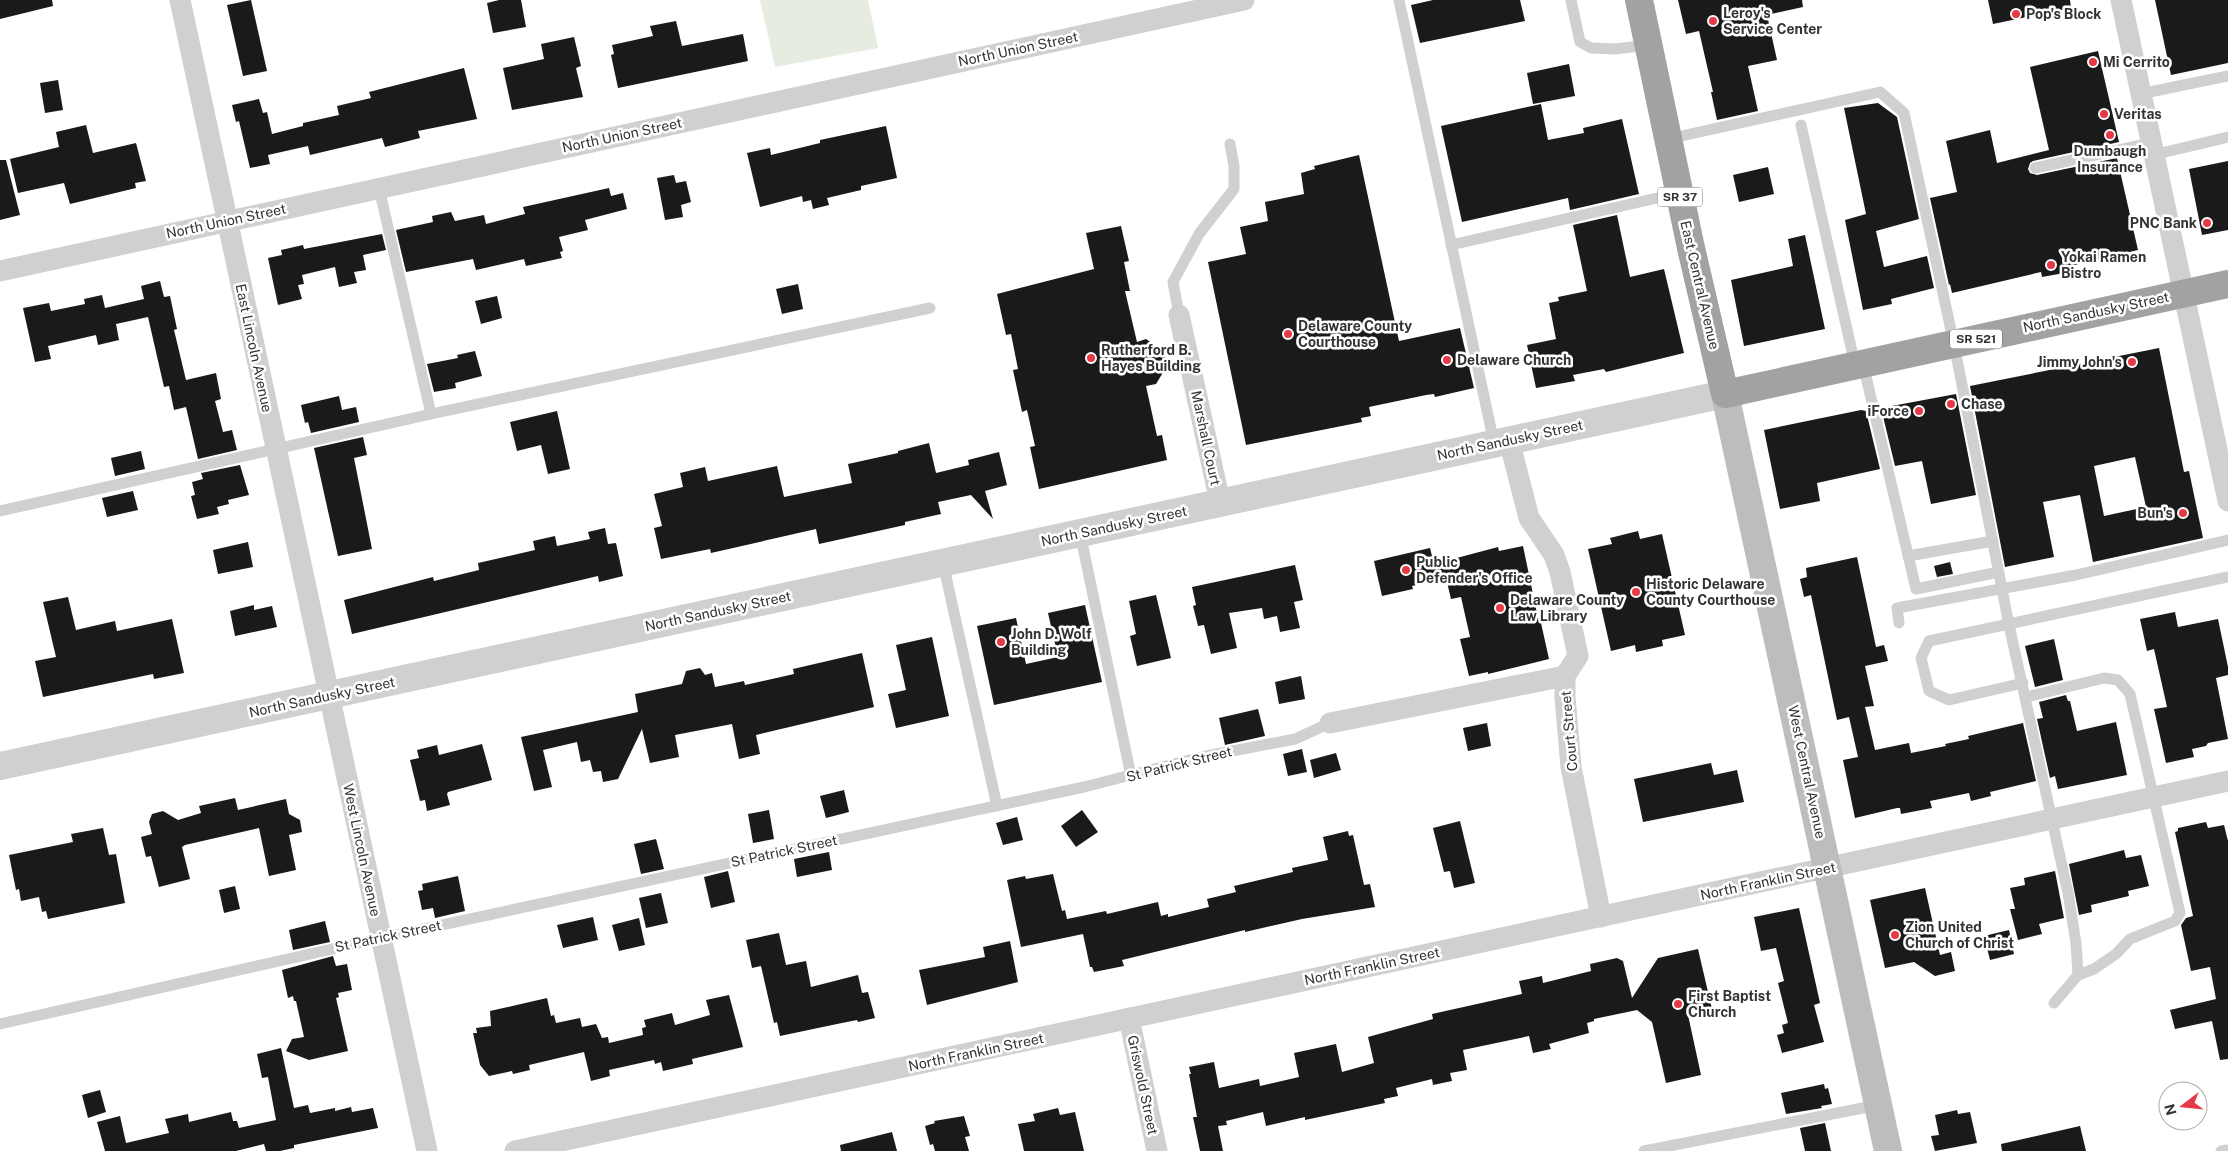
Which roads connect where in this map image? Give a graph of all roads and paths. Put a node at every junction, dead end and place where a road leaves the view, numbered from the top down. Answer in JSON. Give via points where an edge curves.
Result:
{"nodes":[{"id":1,"x":180,"y":0,"type":"edge"},
{"id":2,"x":1244,"y":0,"type":"edge"},
{"id":3,"x":1399,"y":0,"type":"edge"},
{"id":4,"x":1571,"y":0,"type":"edge"},
{"id":5,"x":1639,"y":0,"type":"edge"},
{"id":6,"x":2120,"y":0,"type":"edge"},
{"id":7,"x":1648,"y":45,"type":"junction"},
{"id":8,"x":2228,"y":76,"type":"edge"},
{"id":9,"x":2140,"y":94,"type":"junction"},
{"id":10,"x":1801,"y":125,"type":"dead end"},
{"id":11,"x":2228,"y":137,"type":"edge"},
{"id":12,"x":1668,"y":139,"type":"junction"},
{"id":13,"x":1230,"y":144,"type":"dead end"},
{"id":14,"x":2152,"y":149,"type":"junction"},
{"id":15,"x":2035,"y":168,"type":"dead end"},
{"id":16,"x":378,"y":188,"type":"junction"},
{"id":17,"x":1679,"y":193,"type":"junction"},
{"id":18,"x":227,"y":220,"type":"junction"},
{"id":19,"x":1451,"y":245,"type":"junction"},
{"id":20,"x":0,"y":271,"type":"edge"},
{"id":21,"x":2228,"y":284,"type":"edge"},
{"id":22,"x":2183,"y":293,"type":"junction"},
{"id":23,"x":930,"y":308,"type":"dead end"},
{"id":24,"x":1179,"y":316,"type":"joint"},
{"id":25,"x":1954,"y":344,"type":"junction"},
{"id":26,"x":1859,"y":364,"type":"junction"},
{"id":27,"x":1725,"y":394,"type":"junction"},
{"id":28,"x":431,"y":414,"type":"junction"},
{"id":29,"x":1501,"y":441,"type":"junction"},
{"id":30,"x":275,"y":448,"type":"junction"},
{"id":31,"x":2228,"y":501,"type":"edge"},
{"id":32,"x":1220,"y":502,"type":"junction"},
{"id":33,"x":0,"y":511,"type":"edge"},
{"id":34,"x":1080,"y":533,"type":"junction"},
{"id":35,"x":2228,"y":540,"type":"edge"},
{"id":36,"x":1993,"y":541,"type":"junction"},
{"id":37,"x":1908,"y":556,"type":"junction"},
{"id":38,"x":943,"y":563,"type":"junction"},
{"id":39,"x":1999,"y":572,"type":"junction"},
{"id":40,"x":2228,"y":577,"type":"edge"},
{"id":41,"x":2002,"y":588,"type":"junction"},
{"id":42,"x":1899,"y":623,"type":"dead end"},
{"id":43,"x":2010,"y":625,"type":"junction"},
{"id":44,"x":1565,"y":676,"type":"junction"},
{"id":45,"x":2023,"y":683,"type":"junction"},
{"id":46,"x":330,"y":695,"type":"junction"},
{"id":47,"x":2026,"y":697,"type":"junction"},
{"id":48,"x":1330,"y":723,"type":"joint"},
{"id":49,"x":0,"y":766,"type":"edge"},
{"id":50,"x":1131,"y":776,"type":"junction"},
{"id":51,"x":2228,"y":781,"type":"edge"},
{"id":52,"x":2154,"y":797,"type":"junction"},
{"id":53,"x":997,"y":806,"type":"junction"},
{"id":54,"x":2053,"y":819,"type":"junction"},
{"id":55,"x":1827,"y":868,"type":"junction"},
{"id":56,"x":1602,"y":917,"type":"junction"},
{"id":57,"x":381,"y":938,"type":"junction"},
{"id":58,"x":2078,"y":974,"type":"junction"},
{"id":59,"x":2054,"y":1003,"type":"dead end"},
{"id":60,"x":1128,"y":1018,"type":"junction"},
{"id":61,"x":0,"y":1024,"type":"edge"},
{"id":62,"x":1878,"y":1105,"type":"junction"},
{"id":63,"x":2228,"y":1150,"type":"edge"},
{"id":64,"x":427,"y":1151,"type":"edge"},
{"id":65,"x":515,"y":1151,"type":"edge"},
{"id":66,"x":1157,"y":1151,"type":"edge"},
{"id":67,"x":1644,"y":1151,"type":"edge"},
{"id":68,"x":1888,"y":1151,"type":"edge"},
{"id":69,"x":2221,"y":1151,"type":"edge"}],
"edges":[{"from":1,"to":18,"type":"street","name":"East Lincoln Avenue"},
{"from":2,"to":16,"type":"street","name":"North Union Street"},
{"from":3,"to":19,"type":"lane"},
{"from":4,"to":7,"type":"lane","via":[[1580,42],[1591,48]]},
{"from":5,"to":7,"type":"highway","name":"East Central Avenue","number":"SR 37"},
{"from":6,"to":9,"type":"street"},
{"from":7,"to":12,"type":"highway","name":"East Central Avenue","number":"SR 37"},
{"from":8,"to":9,"type":"lane"},
{"from":9,"to":14,"type":"street"},
{"from":10,"to":26,"type":"lane"},
{"from":11,"to":14,"type":"lane"},
{"from":12,"to":17,"type":"highway","name":"East Central Avenue","number":"SR 37"},
{"from":12,"to":25,"type":"lane","via":[[1880,92],[1904,113]]},
{"from":13,"to":24,"type":"lane","via":[[1234,189],[1199,234],[1174,282]]},
{"from":14,"to":15,"type":"lane"},
{"from":14,"to":22,"type":"street"},
{"from":16,"to":18,"type":"street","name":"North Union Street"},
{"from":16,"to":28,"type":"lane"},
{"from":17,"to":19,"type":"lane"},
{"from":17,"to":27,"type":"highway","name":"East Central Avenue","number":"SR 37"},
{"from":18,"to":20,"type":"street","name":"North Union Street"},
{"from":18,"to":30,"type":"street","name":"East Lincoln Avenue"},
{"from":19,"to":29,"type":"lane"},
{"from":21,"to":22,"type":"highway","name":"North Sandusky Street","number":"SR 521"},
{"from":22,"to":25,"type":"highway","name":"North Sandusky Street","number":"SR 521"},
{"from":22,"to":31,"type":"street"},
{"from":23,"to":28,"type":"lane"},
{"from":24,"to":32,"type":"street","name":"Marshall Court"},
{"from":25,"to":26,"type":"highway","name":"North Sandusky Street","number":"SR 521"},
{"from":25,"to":36,"type":"lane"},
{"from":26,"to":27,"type":"highway","name":"North Sandusky Street","number":"SR 521"},
{"from":26,"to":37,"type":"lane"},
{"from":27,"to":29,"type":"street","name":"North Sandusky Street"},
{"from":27,"to":55,"type":"main road","name":"West Central Avenue","number":"SR 37"},
{"from":28,"to":30,"type":"lane"},
{"from":29,"to":32,"type":"street","name":"North Sandusky Street"},
{"from":29,"to":44,"type":"street","name":"Court Street","via":[[1529,518],[1554,555],[1560,572],[1578,656]]},
{"from":30,"to":33,"type":"lane"},
{"from":30,"to":46,"type":"street","name":"East Lincoln Avenue"},
{"from":32,"to":34,"type":"street","name":"North Sandusky Street"},
{"from":34,"to":38,"type":"street","name":"North Sandusky Street"},
{"from":34,"to":50,"type":"lane"},
{"from":35,"to":41,"type":"lane","via":[[2076,575]]},
{"from":36,"to":37,"type":"lane"},
{"from":36,"to":39,"type":"lane"},
{"from":37,"to":39,"type":"lane","via":[[1916,589]]},
{"from":38,"to":46,"type":"street","name":"North Sandusky Street"},
{"from":38,"to":53,"type":"lane"},
{"from":39,"to":41,"type":"lane"},
{"from":40,"to":43,"type":"lane"},
{"from":41,"to":42,"type":"lane","via":[[1897,608]]},
{"from":41,"to":43,"type":"lane"},
{"from":43,"to":45,"type":"lane"},
{"from":43,"to":45,"type":"lane","via":[[1929,641],[1921,658],[1929,691],[1949,700]]},
{"from":44,"to":48,"type":"street","name":"St Patrick Street"},
{"from":44,"to":56,"type":"street","name":"Court Street","via":[[1571,767]]},
{"from":45,"to":47,"type":"lane"},
{"from":46,"to":49,"type":"street","name":"North Sandusky Street"},
{"from":46,"to":57,"type":"street","name":"West Lincoln Avenue"},
{"from":47,"to":52,"type":"lane","via":[[2104,678],[2118,680],[2130,694]]},
{"from":47,"to":54,"type":"lane"},
{"from":48,"to":50,"type":"lane","name":"St Patrick Street","via":[[1296,740],[1201,757]]},
{"from":50,"to":53,"type":"lane","name":"St Patrick Street"},
{"from":51,"to":52,"type":"street","name":"North Franklin Street"},
{"from":52,"to":54,"type":"street","name":"North Franklin Street"},
{"from":52,"to":58,"type":"lane","via":[[2180,913],[2175,921],[2130,939],[2116,954],[2094,969]]},
{"from":53,"to":57,"type":"lane","name":"St Patrick Street"},
{"from":54,"to":55,"type":"street","name":"North Franklin Street"},
{"from":54,"to":58,"type":"lane","via":[[2070,901]]},
{"from":55,"to":56,"type":"street","name":"North Franklin Street"},
{"from":55,"to":62,"type":"main road","name":"West Central Avenue","number":"SR 37"},
{"from":56,"to":60,"type":"street","name":"North Franklin Street"},
{"from":57,"to":61,"type":"lane","name":"St Patrick Street"},
{"from":57,"to":64,"type":"street","name":"West Lincoln Avenue"},
{"from":58,"to":59,"type":"lane"},
{"from":60,"to":65,"type":"street","name":"North Franklin Street"},
{"from":60,"to":66,"type":"street","name":"Griswold Street"},
{"from":62,"to":67,"type":"lane"},
{"from":62,"to":68,"type":"main road","name":"West Central Avenue","number":"SR 37"},
{"from":63,"to":69,"type":"lane"}]}
